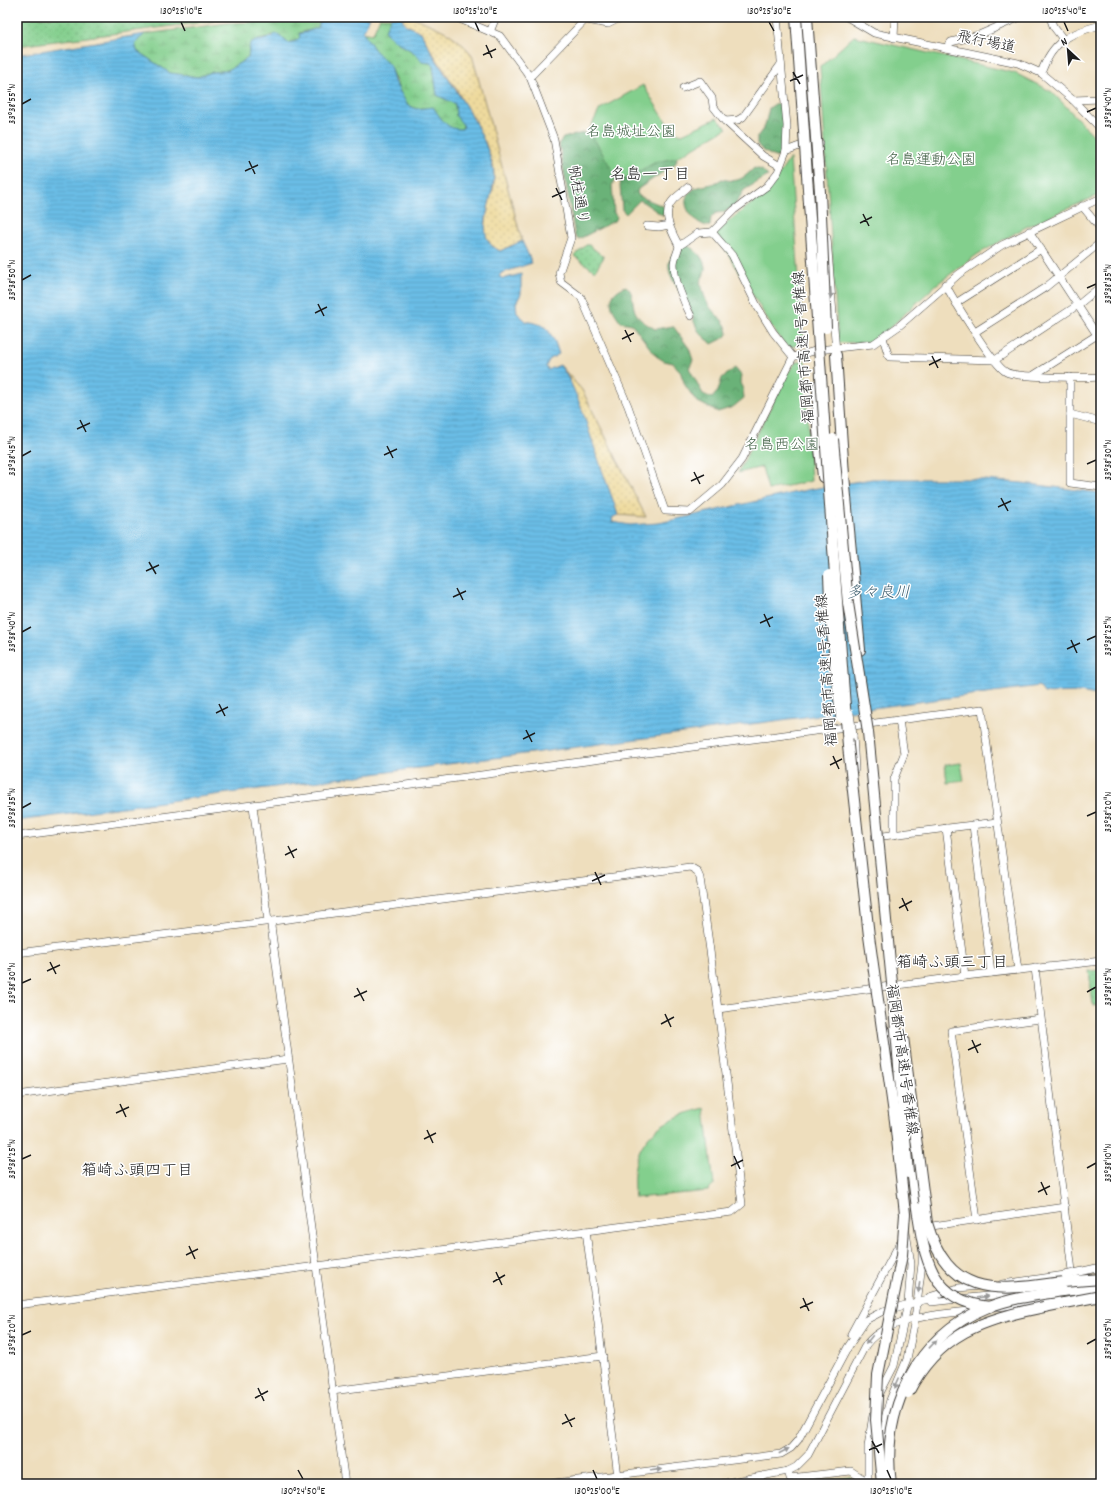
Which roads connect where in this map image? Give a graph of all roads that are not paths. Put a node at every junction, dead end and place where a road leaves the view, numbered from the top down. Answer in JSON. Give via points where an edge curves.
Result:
{"nodes":[{"id":1,"x":455,"y":17,"type":"edge"},
{"id":2,"x":496,"y":17,"type":"edge"},
{"id":3,"x":571,"y":17,"type":"edge"},
{"id":4,"x":622,"y":17,"type":"edge"},
{"id":5,"x":777,"y":17,"type":"edge"},
{"id":6,"x":793,"y":17,"type":"edge"},
{"id":7,"x":796,"y":17,"type":"edge"},
{"id":8,"x":808,"y":17,"type":"edge"},
{"id":9,"x":847,"y":17,"type":"edge"},
{"id":10,"x":895,"y":17,"type":"edge"},
{"id":11,"x":1020,"y":17,"type":"edge"},
{"id":12,"x":1050,"y":17,"type":"edge"},
{"id":13,"x":585,"y":20,"type":"junction"},
{"id":14,"x":1101,"y":24,"type":"edge"},
{"id":15,"x":490,"y":32,"type":"junction"},
{"id":16,"x":894,"y":38,"type":"junction"},
{"id":17,"x":1063,"y":39,"type":"junction"},
{"id":18,"x":946,"y":48,"type":"junction"},
{"id":19,"x":781,"y":64,"type":"junction"},
{"id":20,"x":1041,"y":73,"type":"junction"},
{"id":21,"x":530,"y":77,"type":"junction"},
{"id":22,"x":683,"y":88,"type":"dead end"},
{"id":23,"x":1101,"y":99,"type":"edge"},
{"id":24,"x":1073,"y":100,"type":"junction"},
{"id":25,"x":725,"y":121,"type":"junction"},
{"id":26,"x":1101,"y":129,"type":"edge"},
{"id":27,"x":820,"y":143,"type":"junction"},
{"id":28,"x":802,"y":145,"type":"junction"},
{"id":29,"x":786,"y":151,"type":"junction"},
{"id":30,"x":780,"y":166,"type":"junction"},
{"id":31,"x":688,"y":187,"type":"dead end"},
{"id":32,"x":1101,"y":198,"type":"edge"},
{"id":33,"x":1082,"y":206,"type":"junction"},
{"id":34,"x":669,"y":225,"type":"junction"},
{"id":35,"x":647,"y":226,"type":"dead end"},
{"id":36,"x":1101,"y":229,"type":"edge"},
{"id":37,"x":1029,"y":231,"type":"junction"},
{"id":38,"x":712,"y":232,"type":"junction"},
{"id":39,"x":1101,"y":242,"type":"edge"},
{"id":40,"x":678,"y":246,"type":"junction"},
{"id":41,"x":1041,"y":249,"type":"junction"},
{"id":42,"x":1059,"y":276,"type":"junction"},
{"id":43,"x":945,"y":284,"type":"junction"},
{"id":44,"x":1101,"y":286,"type":"edge"},
{"id":45,"x":956,"y":304,"type":"junction"},
{"id":46,"x":1078,"y":305,"type":"junction"},
{"id":47,"x":691,"y":316,"type":"dead end"},
{"id":48,"x":975,"y":332,"type":"junction"},
{"id":49,"x":1099,"y":335,"type":"edge"},
{"id":50,"x":883,"y":338,"type":"junction"},
{"id":51,"x":818,"y":350,"type":"junction"},
{"id":52,"x":836,"y":352,"type":"junction"},
{"id":53,"x":793,"y":357,"type":"junction"},
{"id":54,"x":995,"y":360,"type":"junction"},
{"id":55,"x":818,"y":366,"type":"joint"},
{"id":56,"x":1034,"y":375,"type":"junction"},
{"id":57,"x":1070,"y":377,"type":"junction"},
{"id":58,"x":1101,"y":377,"type":"edge"},
{"id":59,"x":1070,"y":414,"type":"junction"},
{"id":60,"x":1101,"y":422,"type":"edge"},
{"id":61,"x":841,"y":475,"type":"junction"},
{"id":62,"x":827,"y":477,"type":"junction"},
{"id":63,"x":1101,"y":487,"type":"edge"},
{"id":64,"x":866,"y":718,"type":"junction"},
{"id":65,"x":899,"y":720,"type":"junction"},
{"id":66,"x":848,"y":746,"type":"junction"},
{"id":67,"x":253,"y":806,"type":"junction"},
{"id":68,"x":998,"y":822,"type":"junction"},
{"id":69,"x":973,"y":825,"type":"junction"},
{"id":70,"x":946,"y":828,"type":"junction"},
{"id":71,"x":894,"y":835,"type":"junction"},
{"id":72,"x":17,"y":836,"type":"edge"},
{"id":73,"x":874,"y":837,"type":"junction"},
{"id":74,"x":270,"y":921,"type":"junction"},
{"id":75,"x":888,"y":935,"type":"junction"},
{"id":76,"x":17,"y":953,"type":"edge"},
{"id":77,"x":1101,"y":961,"type":"edge"},
{"id":78,"x":1034,"y":968,"type":"junction"},
{"id":79,"x":1018,"y":970,"type":"junction"},
{"id":80,"x":991,"y":973,"type":"junction"},
{"id":81,"x":965,"y":976,"type":"junction"},
{"id":82,"x":890,"y":986,"type":"junction"},
{"id":83,"x":879,"y":988,"type":"junction"},
{"id":84,"x":718,"y":1010,"type":"junction"},
{"id":85,"x":1040,"y":1019,"type":"junction"},
{"id":86,"x":882,"y":1027,"type":"junction"},
{"id":87,"x":288,"y":1058,"type":"junction"},
{"id":88,"x":17,"y":1095,"type":"edge"},
{"id":89,"x":1065,"y":1207,"type":"junction"},
{"id":90,"x":977,"y":1220,"type":"junction"},
{"id":91,"x":921,"y":1227,"type":"junction"},
{"id":92,"x":586,"y":1231,"type":"junction"},
{"id":93,"x":906,"y":1237,"type":"junction"},
{"id":94,"x":922,"y":1254,"type":"junction"},
{"id":95,"x":315,"y":1265,"type":"junction"},
{"id":96,"x":1101,"y":1267,"type":"edge"},
{"id":97,"x":1101,"y":1274,"type":"edge"},
{"id":98,"x":1065,"y":1275,"type":"junction"},
{"id":99,"x":1101,"y":1279,"type":"edge"},
{"id":100,"x":1101,"y":1283,"type":"edge"},
{"id":101,"x":1074,"y":1286,"type":"junction"},
{"id":102,"x":1101,"y":1287,"type":"edge"},
{"id":103,"x":958,"y":1288,"type":"junction"},
{"id":104,"x":1101,"y":1293,"type":"edge"},
{"id":105,"x":1101,"y":1296,"type":"edge"},
{"id":106,"x":928,"y":1299,"type":"junction"},
{"id":107,"x":918,"y":1300,"type":"junction"},
{"id":108,"x":1101,"y":1300,"type":"edge"},
{"id":109,"x":1046,"y":1301,"type":"junction"},
{"id":110,"x":908,"y":1303,"type":"junction"},
{"id":111,"x":1036,"y":1303,"type":"junction"},
{"id":112,"x":1064,"y":1303,"type":"junction"},
{"id":113,"x":17,"y":1305,"type":"edge"},
{"id":114,"x":915,"y":1319,"type":"junction"},
{"id":115,"x":903,"y":1322,"type":"junction"},
{"id":116,"x":854,"y":1336,"type":"junction"},
{"id":117,"x":603,"y":1356,"type":"junction"},
{"id":118,"x":332,"y":1391,"type":"junction"},
{"id":119,"x":788,"y":1471,"type":"junction"},
{"id":120,"x":619,"y":1475,"type":"junction"},
{"id":121,"x":868,"y":1483,"type":"edge"},
{"id":122,"x":888,"y":1483,"type":"edge"},
{"id":123,"x":345,"y":1484,"type":"edge"},
{"id":124,"x":547,"y":1484,"type":"edge"},
{"id":125,"x":619,"y":1484,"type":"edge"},
{"id":126,"x":720,"y":1484,"type":"edge"}],
"edges":[{"from":1,"to":15,"type":"street","name":"帆柱通り"},
{"from":2,"to":15,"type":"street"},
{"from":3,"to":13,"type":"street"},
{"from":4,"to":13,"type":"street","via":[[608,24]]},
{"from":5,"to":19,"type":"street"},
{"from":6,"to":28,"type":"street"},
{"from":7,"to":66,"type":"highway","name":"福岡都市高速1号香椎線","bridge":true},
{"from":8,"to":27,"type":"street"},
{"from":8,"to":64,"type":"highway","name":"福岡都市高速1号香椎線","bridge":true,"via":[[835,477],[848,603]]},
{"from":9,"to":16,"type":"street","name":"飛行場道","via":[[874,33]]},
{"from":10,"to":16,"type":"street"},
{"from":11,"to":18,"type":"street","via":[[979,35],[951,42]]},
{"from":12,"to":17,"type":"street"},
{"from":13,"to":21,"type":"street"},
{"from":14,"to":17,"type":"street"},
{"from":15,"to":21,"type":"street","name":"帆柱通り","via":[[500,36]]},
{"from":16,"to":18,"type":"street","name":"飛行場道"},
{"from":17,"to":20,"type":"street"},
{"from":18,"to":20,"type":"street","name":"飛行場道","via":[[1018,63]]},
{"from":19,"to":25,"type":"street","via":[[743,117]]},
{"from":19,"to":29,"type":"street","via":[[787,126]]},
{"from":20,"to":24,"type":"street","name":"飛行場道"},
{"from":21,"to":53,"type":"street","name":"帆柱通り","via":[[554,139],[571,238],[559,273],[561,282],[581,296],[628,406],[665,510],[690,512],[722,485],[742,459],[759,415]]},
{"from":22,"to":25,"type":"street","via":[[700,81],[712,98],[713,106]]},
{"from":23,"to":24,"type":"street"},
{"from":24,"to":26,"type":"street","name":"飛行場道"},
{"from":25,"to":30,"type":"street","via":[[763,156]]},
{"from":27,"to":28,"type":"street"},
{"from":27,"to":52,"type":"street","one_way":true},
{"from":28,"to":29,"type":"street"},
{"from":28,"to":51,"type":"street","via":[[813,258]]},
{"from":29,"to":30,"type":"street"},
{"from":30,"to":38,"type":"street","via":[[767,186],[734,210]]},
{"from":31,"to":34,"type":"street","via":[[667,210]]},
{"from":32,"to":33,"type":"street"},
{"from":33,"to":36,"type":"street"},
{"from":33,"to":37,"type":"street"},
{"from":34,"to":35,"type":"street"},
{"from":34,"to":40,"type":"street"},
{"from":37,"to":41,"type":"street"},
{"from":37,"to":43,"type":"street","via":[[1002,245]]},
{"from":38,"to":40,"type":"street","via":[[698,233]]},
{"from":38,"to":53,"type":"street","via":[[732,255],[757,306]]},
{"from":39,"to":42,"type":"street"},
{"from":40,"to":47,"type":"street","via":[[674,265],[684,302]]},
{"from":41,"to":42,"type":"street"},
{"from":41,"to":45,"type":"street"},
{"from":42,"to":46,"type":"street"},
{"from":42,"to":48,"type":"street"},
{"from":43,"to":45,"type":"street"},
{"from":43,"to":50,"type":"street"},
{"from":44,"to":46,"type":"street"},
{"from":45,"to":48,"type":"street"},
{"from":46,"to":49,"type":"street"},
{"from":46,"to":54,"type":"street"},
{"from":48,"to":54,"type":"street"},
{"from":49,"to":56,"type":"street"},
{"from":50,"to":52,"type":"street","via":[[873,344]]},
{"from":50,"to":54,"type":"street","via":[[888,357]]},
{"from":51,"to":52,"type":"street"},
{"from":51,"to":53,"type":"street"},
{"from":51,"to":55,"type":"street"},
{"from":52,"to":61,"type":"highway"},
{"from":54,"to":56,"type":"street","via":[[1006,372]]},
{"from":55,"to":62,"type":"highway","via":[[818,430]]},
{"from":56,"to":57,"type":"street"},
{"from":57,"to":58,"type":"street"},
{"from":57,"to":59,"type":"street"},
{"from":59,"to":60,"type":"street"},
{"from":59,"to":63,"type":"street","via":[[1070,483]]},
{"from":61,"to":64,"type":"highway","bridge":true},
{"from":61,"to":73,"type":"street","bridge":true},
{"from":62,"to":66,"type":"highway","bridge":true,"via":[[831,623],[839,705]]},
{"from":62,"to":83,"type":"street","bridge":true},
{"from":64,"to":75,"type":"highway","name":"福岡都市高速1号香椎線","bridge":true},
{"from":65,"to":67,"type":"street"},
{"from":65,"to":68,"type":"street","via":[[982,709]]},
{"from":65,"to":71,"type":"street","via":[[904,754],[894,779]]},
{"from":66,"to":86,"type":"highway","name":"福岡都市高速1号香椎線","bridge":true},
{"from":67,"to":72,"type":"street"},
{"from":67,"to":74,"type":"street"},
{"from":68,"to":69,"type":"street"},
{"from":68,"to":79,"type":"street"},
{"from":69,"to":70,"type":"street"},
{"from":69,"to":80,"type":"street"},
{"from":70,"to":71,"type":"street"},
{"from":70,"to":81,"type":"street"},
{"from":71,"to":73,"type":"street"},
{"from":73,"to":82,"type":"street"},
{"from":74,"to":76,"type":"street"},
{"from":74,"to":84,"type":"street","via":[[690,867],[697,871],[700,878]]},
{"from":74,"to":87,"type":"street"},
{"from":75,"to":99,"type":"highway","bridge":true,"via":[[928,1223],[938,1252],[956,1274],[986,1288],[1021,1288]]},
{"from":75,"to":122,"type":"highway","name":"福岡都市高速1号香椎線","bridge":true,"via":[[909,1199],[904,1256],[886,1342],[879,1392],[880,1432]]},
{"from":77,"to":78,"type":"street"},
{"from":78,"to":79,"type":"street"},
{"from":78,"to":85,"type":"street"},
{"from":79,"to":80,"type":"street"},
{"from":80,"to":81,"type":"street"},
{"from":81,"to":82,"type":"street"},
{"from":82,"to":83,"type":"street"},
{"from":82,"to":91,"type":"street"},
{"from":83,"to":84,"type":"street"},
{"from":83,"to":93,"type":"street","via":[[882,1042]]},
{"from":84,"to":92,"type":"street","via":[[742,1204],[732,1212]]},
{"from":85,"to":89,"type":"street"},
{"from":85,"to":90,"type":"street","via":[[951,1031]]},
{"from":86,"to":112,"type":"highway","bridge":true,"via":[[896,1050],[922,1248],[931,1271],[946,1289],[979,1306],[1014,1307]]},
{"from":86,"to":122,"type":"highway","name":"福岡都市高速1号香椎線","bridge":true,"via":[[905,1214],[902,1255],[878,1375],[876,1420]]},
{"from":87,"to":88,"type":"street"},
{"from":87,"to":95,"type":"street"},
{"from":89,"to":90,"type":"street"},
{"from":89,"to":101,"type":"street"},
{"from":90,"to":91,"type":"street"},
{"from":91,"to":94,"type":"street"},
{"from":92,"to":95,"type":"street"},
{"from":92,"to":117,"type":"street"},
{"from":93,"to":110,"type":"street","via":[[911,1264]]},
{"from":93,"to":116,"type":"street","via":[[902,1239],[851,1334]]},
{"from":94,"to":103,"type":"street","via":[[930,1274],[938,1283]]},
{"from":94,"to":107,"type":"street","one_way":true},
{"from":95,"to":113,"type":"street"},
{"from":95,"to":118,"type":"street"},
{"from":96,"to":98,"type":"street","bridge":true},
{"from":97,"to":98,"type":"highway","bridge":true},
{"from":98,"to":103,"type":"street"},
{"from":100,"to":101,"type":"street"},
{"from":106,"to":101,"type":"street","one_way":true,"via":[[931,1302]]},
{"from":122,"to":102,"type":"highway","one_way":true,"bridge":true,"via":[[890,1434],[906,1380],[938,1338],[970,1316],[1007,1301]]},
{"from":103,"to":106,"type":"street"},
{"from":104,"to":109,"type":"street"},
{"from":105,"to":112,"type":"highway","bridge":true},
{"from":106,"to":107,"type":"street"},
{"from":107,"to":110,"type":"street"},
{"from":107,"to":114,"type":"street"},
{"from":108,"to":109,"type":"street","via":[[1072,1303]]},
{"from":109,"to":111,"type":"street"},
{"from":110,"to":115,"type":"street"},
{"from":110,"to":116,"type":"street","via":[[869,1317]]},
{"from":111,"to":114,"type":"street"},
{"from":111,"to":122,"type":"street","via":[[978,1323],[944,1346],[926,1364],[901,1407],[892,1444],[892,1474]]},
{"from":112,"to":122,"type":"highway","bridge":true,"via":[[1010,1314],[978,1325],[955,1337],[930,1358],[912,1384],[898,1417]]},
{"from":114,"to":115,"type":"street"},
{"from":114,"to":122,"type":"street","one_way":true,"via":[[907,1359],[885,1418],[884,1442]]},
{"from":115,"to":119,"type":"street","one_way":true,"via":[[881,1330],[869,1339],[808,1455]]},
{"from":115,"to":121,"type":"street","via":[[894,1366],[874,1410],[868,1446]]},
{"from":120,"to":116,"type":"street","one_way":true,"via":[[781,1454],[798,1440]]},
{"from":117,"to":118,"type":"street"},
{"from":117,"to":120,"type":"street"},
{"from":118,"to":123,"type":"street"},
{"from":119,"to":121,"type":"street","via":[[790,1478],[851,1471]]},
{"from":119,"to":126,"type":"street"},
{"from":120,"to":124,"type":"street"},
{"from":120,"to":125,"type":"street"}]}
